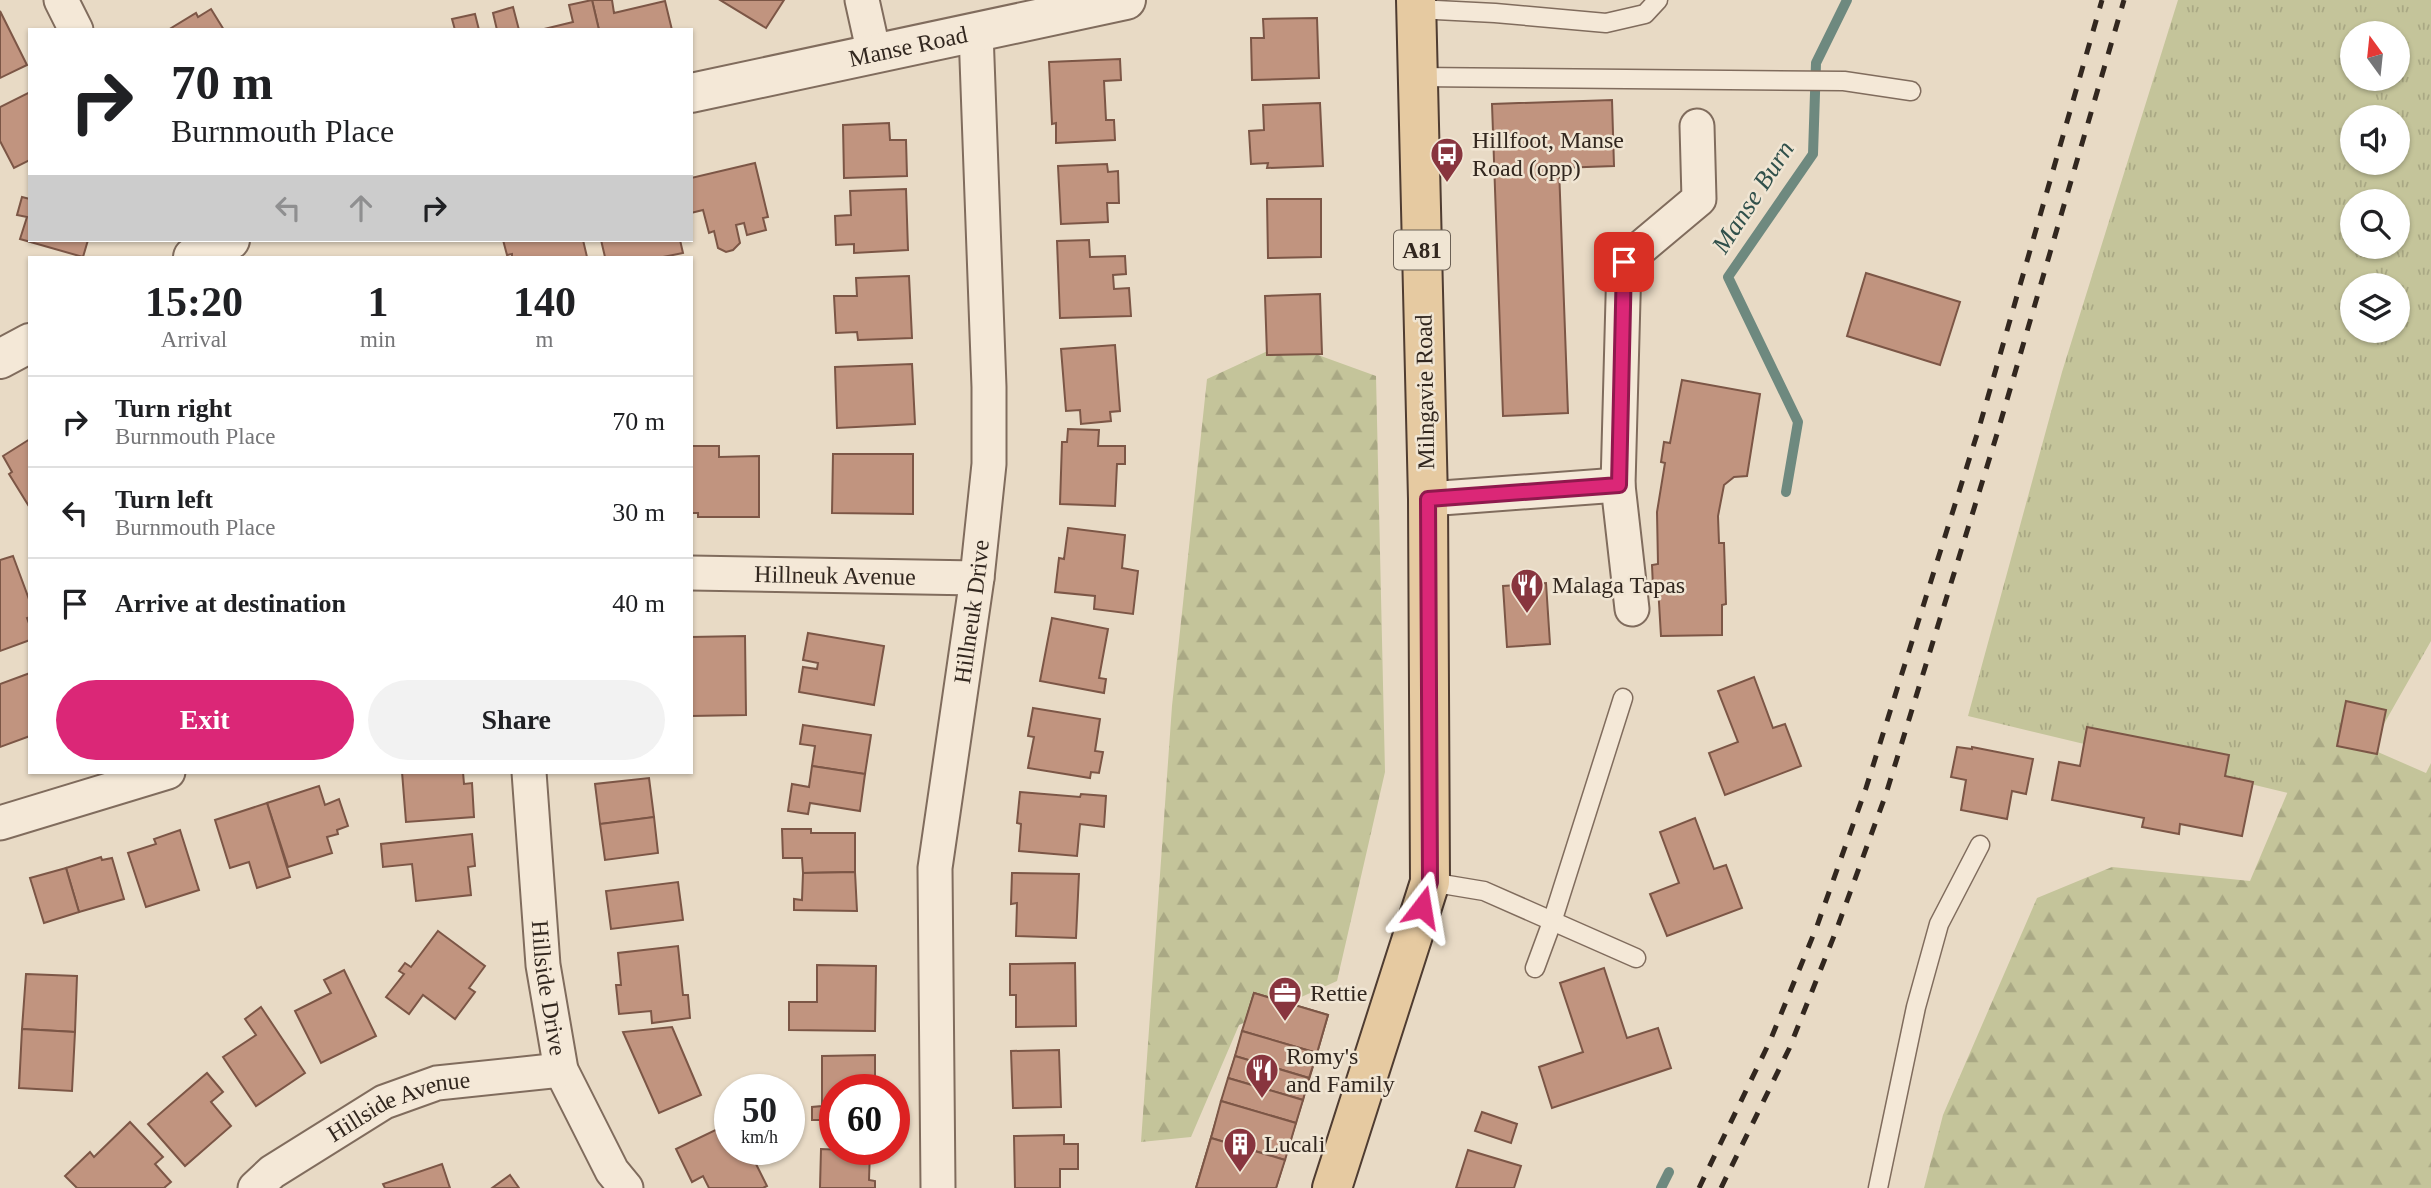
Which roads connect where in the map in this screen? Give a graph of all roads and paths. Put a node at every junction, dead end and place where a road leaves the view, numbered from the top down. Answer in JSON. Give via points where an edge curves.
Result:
{"nodes":[{"id":1,"x":61,"y":0,"type":"edge"},
{"id":2,"x":862,"y":0,"type":"edge"},
{"id":3,"x":1126,"y":0,"type":"edge"},
{"id":4,"x":1658,"y":0,"type":"edge"},
{"id":5,"x":1416,"y":5,"type":"edge"},
{"id":6,"x":75,"y":28,"type":"edge"},
{"id":7,"x":976,"y":32,"type":"junction"},
{"id":8,"x":874,"y":54,"type":"junction"},
{"id":9,"x":1417,"y":77,"type":"junction"},
{"id":10,"x":1912,"y":91,"type":"dead end"},
{"id":11,"x":693,"y":93,"type":"edge"},
{"id":12,"x":1697,"y":126,"type":"dead end"},
{"id":13,"x":226,"y":242,"type":"edge"},
{"id":14,"x":195,"y":256,"type":"edge"},
{"id":15,"x":28,"y":344,"type":"edge"},
{"id":16,"x":0,"y":359,"type":"edge"},
{"id":17,"x":1619,"y":485,"type":"junction"},
{"id":18,"x":1428,"y":499,"type":"junction"},
{"id":19,"x":693,"y":573,"type":"edge"},
{"id":20,"x":977,"y":578,"type":"junction"},
{"id":21,"x":1632,"y":609,"type":"dead end"},
{"id":22,"x":1623,"y":698,"type":"dead end"},
{"id":23,"x":161,"y":774,"type":"edge"},
{"id":24,"x":529,"y":774,"type":"edge"},
{"id":25,"x":0,"y":823,"type":"edge"},
{"id":26,"x":1980,"y":845,"type":"dead end"},
{"id":27,"x":1430,"y":882,"type":"junction"},
{"id":28,"x":1552,"y":922,"type":"junction"},
{"id":29,"x":1636,"y":958,"type":"dead end"},
{"id":30,"x":1535,"y":968,"type":"dead end"},
{"id":31,"x":561,"y":1070,"type":"junction"},
{"id":32,"x":255,"y":1188,"type":"edge"},
{"id":33,"x":626,"y":1188,"type":"edge"},
{"id":34,"x":938,"y":1188,"type":"edge"},
{"id":35,"x":1332,"y":1188,"type":"edge"},
{"id":36,"x":1878,"y":1188,"type":"edge"}],
"edges":[{"from":1,"to":6,"type":"street"},
{"from":2,"to":8,"type":"street"},
{"from":3,"to":7,"type":"street","name":"Manse Road"},
{"from":4,"to":5,"type":"lane","via":[[1645,14],[1606,23]]},
{"from":5,"to":9,"type":"main road","name":"Milngavie Road","number":"A81"},
{"from":7,"to":8,"type":"street","name":"Manse Road"},
{"from":7,"to":20,"type":"street","name":"Hillneuk Drive","via":[[989,373],[989,464]]},
{"from":8,"to":11,"type":"street","name":"Manse Road"},
{"from":9,"to":10,"type":"lane","via":[[1844,81]]},
{"from":9,"to":18,"type":"main road","name":"Milngavie Road","number":"A81"},
{"from":12,"to":17,"type":"street","via":[[1699,199],[1624,262]]},
{"from":13,"to":14,"type":"street"},
{"from":15,"to":16,"type":"street"},
{"from":17,"to":18,"type":"street"},
{"from":17,"to":21,"type":"street"},
{"from":18,"to":27,"type":"main road","name":"Milngavie Road","number":"A81"},
{"from":19,"to":20,"type":"street","name":"Hillneuk Avenue"},
{"from":20,"to":34,"type":"street","name":"Hillneuk Drive","via":[[935,868]]},
{"from":22,"to":28,"type":"lane"},
{"from":23,"to":25,"type":"street"},
{"from":24,"to":31,"type":"street","name":"Hillside Drive","via":[[543,965]]},
{"from":26,"to":36,"type":"lane","via":[[1939,924],[1916,1007]]},
{"from":27,"to":28,"type":"lane","via":[[1484,891]]},
{"from":27,"to":35,"type":"main road","name":"Milngavie Road","number":"A81"},
{"from":28,"to":29,"type":"lane"},
{"from":28,"to":30,"type":"lane"},
{"from":31,"to":32,"type":"street","name":"Hillside Avenue","via":[[437,1083],[384,1102],[272,1172]]},
{"from":31,"to":33,"type":"street","name":"Hillside Drive","via":[[612,1171]]}]}
